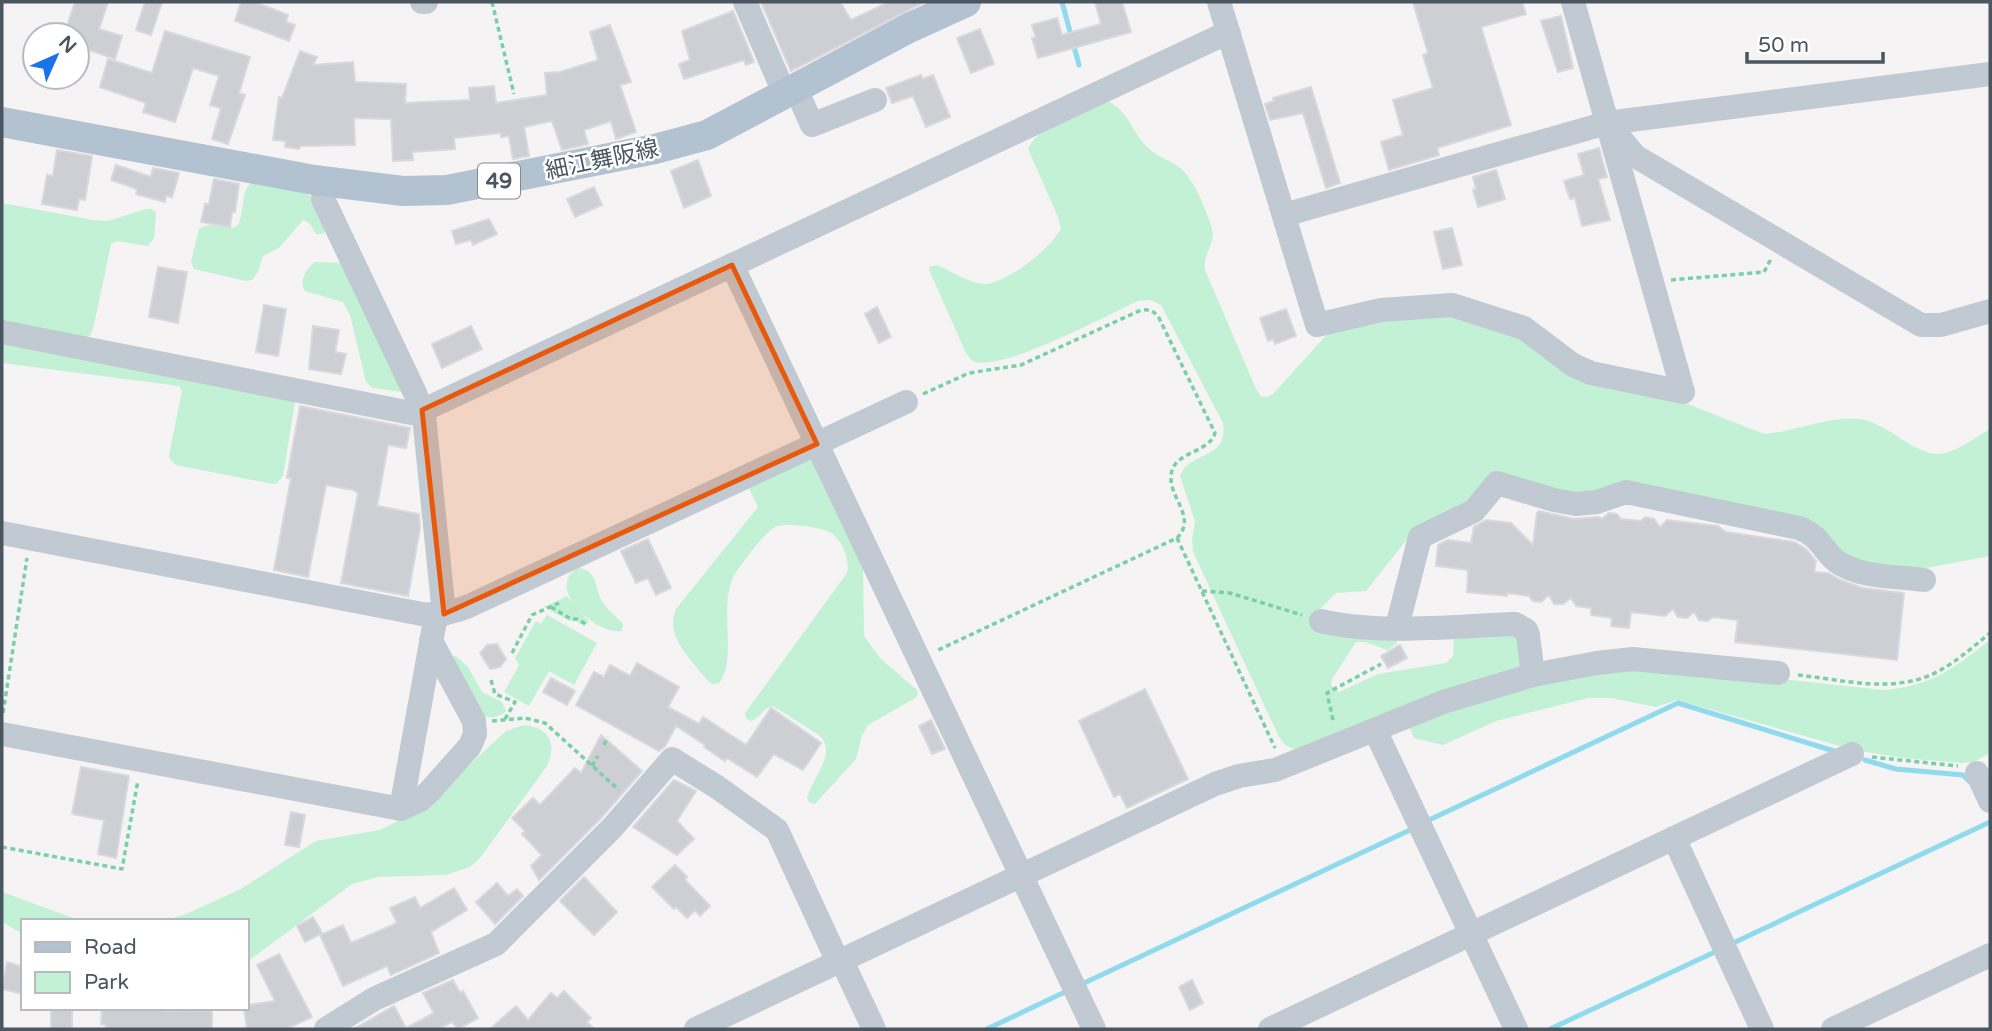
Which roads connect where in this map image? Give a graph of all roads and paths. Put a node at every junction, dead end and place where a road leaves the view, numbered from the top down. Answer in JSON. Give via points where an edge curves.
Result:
{"nodes":[{"id":1,"x":492,"y":2,"type":"edge"},
{"id":2,"x":745,"y":2,"type":"edge"},
{"id":3,"x":966,"y":2,"type":"edge"},
{"id":4,"x":1219,"y":2,"type":"edge"},
{"id":5,"x":1573,"y":2,"type":"edge"},
{"id":6,"x":1228,"y":34,"type":"junction"},
{"id":7,"x":1990,"y":74,"type":"edge"},
{"id":8,"x":790,"y":92,"type":"junction"},
{"id":9,"x":514,"y":94,"type":"dead end"},
{"id":10,"x":875,"y":100,"type":"dead end"},
{"id":11,"x":2,"y":122,"type":"edge"},
{"id":12,"x":1607,"y":123,"type":"junction"},
{"id":13,"x":326,"y":181,"type":"junction"},
{"id":14,"x":1284,"y":215,"type":"junction"},
{"id":15,"x":1778,"y":248,"type":"dead end"},
{"id":16,"x":732,"y":265,"type":"junction"},
{"id":17,"x":1661,"y":281,"type":"dead end"},
{"id":18,"x":1990,"y":311,"type":"edge"},
{"id":19,"x":2,"y":332,"type":"edge"},
{"id":20,"x":906,"y":402,"type":"joint"},
{"id":21,"x":422,"y":410,"type":"junction"},
{"id":22,"x":817,"y":443,"type":"junction"},
{"id":23,"x":2,"y":533,"type":"edge"},
{"id":24,"x":30,"y":538,"type":"junction"},
{"id":25,"x":1177,"y":538,"type":"junction"},
{"id":26,"x":1924,"y":580,"type":"dead end"},
{"id":27,"x":1202,"y":592,"type":"junction"},
{"id":28,"x":559,"y":603,"type":"dead end"},
{"id":29,"x":550,"y":607,"type":"junction"},
{"id":30,"x":440,"y":615,"type":"junction"},
{"id":31,"x":583,"y":618,"type":"dead end"},
{"id":32,"x":1321,"y":621,"type":"joint"},
{"id":33,"x":1397,"y":627,"type":"junction"},
{"id":34,"x":1990,"y":634,"type":"edge"},
{"id":35,"x":431,"y":641,"type":"junction"},
{"id":36,"x":512,"y":653,"type":"dead end"},
{"id":37,"x":919,"y":659,"type":"junction"},
{"id":38,"x":1381,"y":664,"type":"dead end"},
{"id":39,"x":1778,"y":673,"type":"joint"},
{"id":40,"x":1533,"y":675,"type":"junction"},
{"id":41,"x":491,"y":680,"type":"dead end"},
{"id":42,"x":505,"y":719,"type":"junction"},
{"id":43,"x":1333,"y":720,"type":"dead end"},
{"id":44,"x":2,"y":721,"type":"edge"},
{"id":45,"x":474,"y":723,"type":"junction"},
{"id":46,"x":1375,"y":730,"type":"junction"},
{"id":47,"x":2,"y":734,"type":"edge"},
{"id":48,"x":608,"y":737,"type":"dead end"},
{"id":49,"x":604,"y":745,"type":"dead end"},
{"id":50,"x":1852,"y":754,"type":"joint"},
{"id":51,"x":598,"y":756,"type":"dead end"},
{"id":52,"x":141,"y":761,"type":"junction"},
{"id":53,"x":593,"y":766,"type":"junction"},
{"id":54,"x":1284,"y":766,"type":"junction"},
{"id":55,"x":1977,"y":773,"type":"joint"},
{"id":56,"x":1990,"y":801,"type":"edge"},
{"id":57,"x":633,"y":804,"type":"junction"},
{"id":58,"x":401,"y":809,"type":"junction"},
{"id":59,"x":1674,"y":838,"type":"junction"},
{"id":60,"x":2,"y":847,"type":"edge"},
{"id":61,"x":1021,"y":876,"type":"junction"},
{"id":62,"x":1471,"y":934,"type":"junction"},
{"id":63,"x":1990,"y":955,"type":"edge"},
{"id":64,"x":840,"y":961,"type":"junction"},
{"id":65,"x":326,"y":1029,"type":"edge"},
{"id":66,"x":696,"y":1029,"type":"edge"},
{"id":67,"x":874,"y":1029,"type":"edge"},
{"id":68,"x":1094,"y":1029,"type":"edge"},
{"id":69,"x":1270,"y":1029,"type":"edge"},
{"id":70,"x":1516,"y":1029,"type":"edge"},
{"id":71,"x":1762,"y":1029,"type":"edge"},
{"id":72,"x":1833,"y":1029,"type":"edge"}],
"edges":[{"from":1,"to":9,"type":"path"},
{"from":2,"to":8,"type":"street"},
{"from":3,"to":8,"type":"main road","name":"細江舞阪線","number":"49"},
{"from":4,"to":6,"type":"street"},
{"from":5,"to":12,"type":"street"},
{"from":6,"to":14,"type":"street"},
{"from":6,"to":16,"type":"street"},
{"from":7,"to":12,"type":"street"},
{"from":8,"to":10,"type":"street","via":[[813,125]]},
{"from":8,"to":13,"type":"main road","name":"細江舞阪線","number":"49","via":[[689,141],[469,187],[404,191]]},
{"from":11,"to":13,"type":"main road","name":"細江舞阪線","number":"49"},
{"from":12,"to":14,"type":"street"},
{"from":12,"to":14,"type":"street","via":[[1683,392],[1591,373],[1524,328],[1452,305],[1381,310],[1317,325]]},
{"from":12,"to":18,"type":"street","via":[[1635,156],[1921,325],[1941,325]]},
{"from":13,"to":21,"type":"street","via":[[323,199]]},
{"from":15,"to":17,"type":"path","via":[[1764,272]]},
{"from":16,"to":21,"type":"street"},
{"from":16,"to":22,"type":"street"},
{"from":19,"to":21,"type":"street","via":[[411,413]]},
{"from":20,"to":22,"type":"street"},
{"from":20,"to":25,"type":"path","via":[[969,373],[1021,365],[1141,310],[1155,312],[1215,433],[1209,443],[1174,464],[1170,475],[1186,523]]},
{"from":21,"to":30,"type":"street"},
{"from":22,"to":30,"type":"street","via":[[469,606]]},
{"from":22,"to":37,"type":"street"},
{"from":23,"to":24,"type":"street"},
{"from":24,"to":30,"type":"street"},
{"from":24,"to":44,"type":"path"},
{"from":25,"to":27,"type":"path"},
{"from":25,"to":37,"type":"path"},
{"from":26,"to":33,"type":"street","via":[[1849,568],[1811,532],[1799,528],[1626,492],[1576,504],[1497,483],[1474,511],[1420,537]]},
{"from":27,"to":32,"type":"path","via":[[1230,593]]},
{"from":27,"to":54,"type":"path"},
{"from":28,"to":29,"type":"path"},
{"from":29,"to":31,"type":"path","via":[[584,623]]},
{"from":29,"to":36,"type":"path","via":[[533,615]]},
{"from":30,"to":35,"type":"street"},
{"from":32,"to":33,"type":"street","via":[[1346,627]]},
{"from":33,"to":40,"type":"street","via":[[1521,626],[1528,635]]},
{"from":34,"to":39,"type":"path","via":[[1936,673],[1901,683]]},
{"from":35,"to":45,"type":"street"},
{"from":35,"to":58,"type":"street"},
{"from":37,"to":61,"type":"street"},
{"from":38,"to":43,"type":"path","via":[[1327,693]]},
{"from":39,"to":40,"type":"street","via":[[1633,659]]},
{"from":40,"to":46,"type":"street","via":[[1462,695]]},
{"from":41,"to":42,"type":"path","via":[[495,694],[514,702]]},
{"from":42,"to":45,"type":"path"},
{"from":42,"to":53,"type":"path","via":[[545,723]]},
{"from":45,"to":58,"type":"street","via":[[470,746],[429,792]]},
{"from":46,"to":54,"type":"street"},
{"from":46,"to":62,"type":"street"},
{"from":47,"to":52,"type":"street"},
{"from":48,"to":49,"type":"path"},
{"from":50,"to":55,"type":"path","via":[[1971,768]]},
{"from":50,"to":59,"type":"street"},
{"from":51,"to":53,"type":"path"},
{"from":52,"to":58,"type":"street"},
{"from":52,"to":60,"type":"path","via":[[122,869]]},
{"from":53,"to":57,"type":"path"},
{"from":54,"to":61,"type":"street","via":[[1227,779]]},
{"from":55,"to":56,"type":"street"},
{"from":57,"to":64,"type":"street","via":[[672,759],[778,830]]},
{"from":57,"to":65,"type":"street","via":[[496,944],[374,999]]},
{"from":59,"to":62,"type":"street"},
{"from":59,"to":71,"type":"street"},
{"from":61,"to":64,"type":"street"},
{"from":61,"to":68,"type":"street"},
{"from":62,"to":69,"type":"street"},
{"from":62,"to":70,"type":"street"},
{"from":63,"to":72,"type":"street"},
{"from":64,"to":66,"type":"street"},
{"from":64,"to":67,"type":"street"}]}
